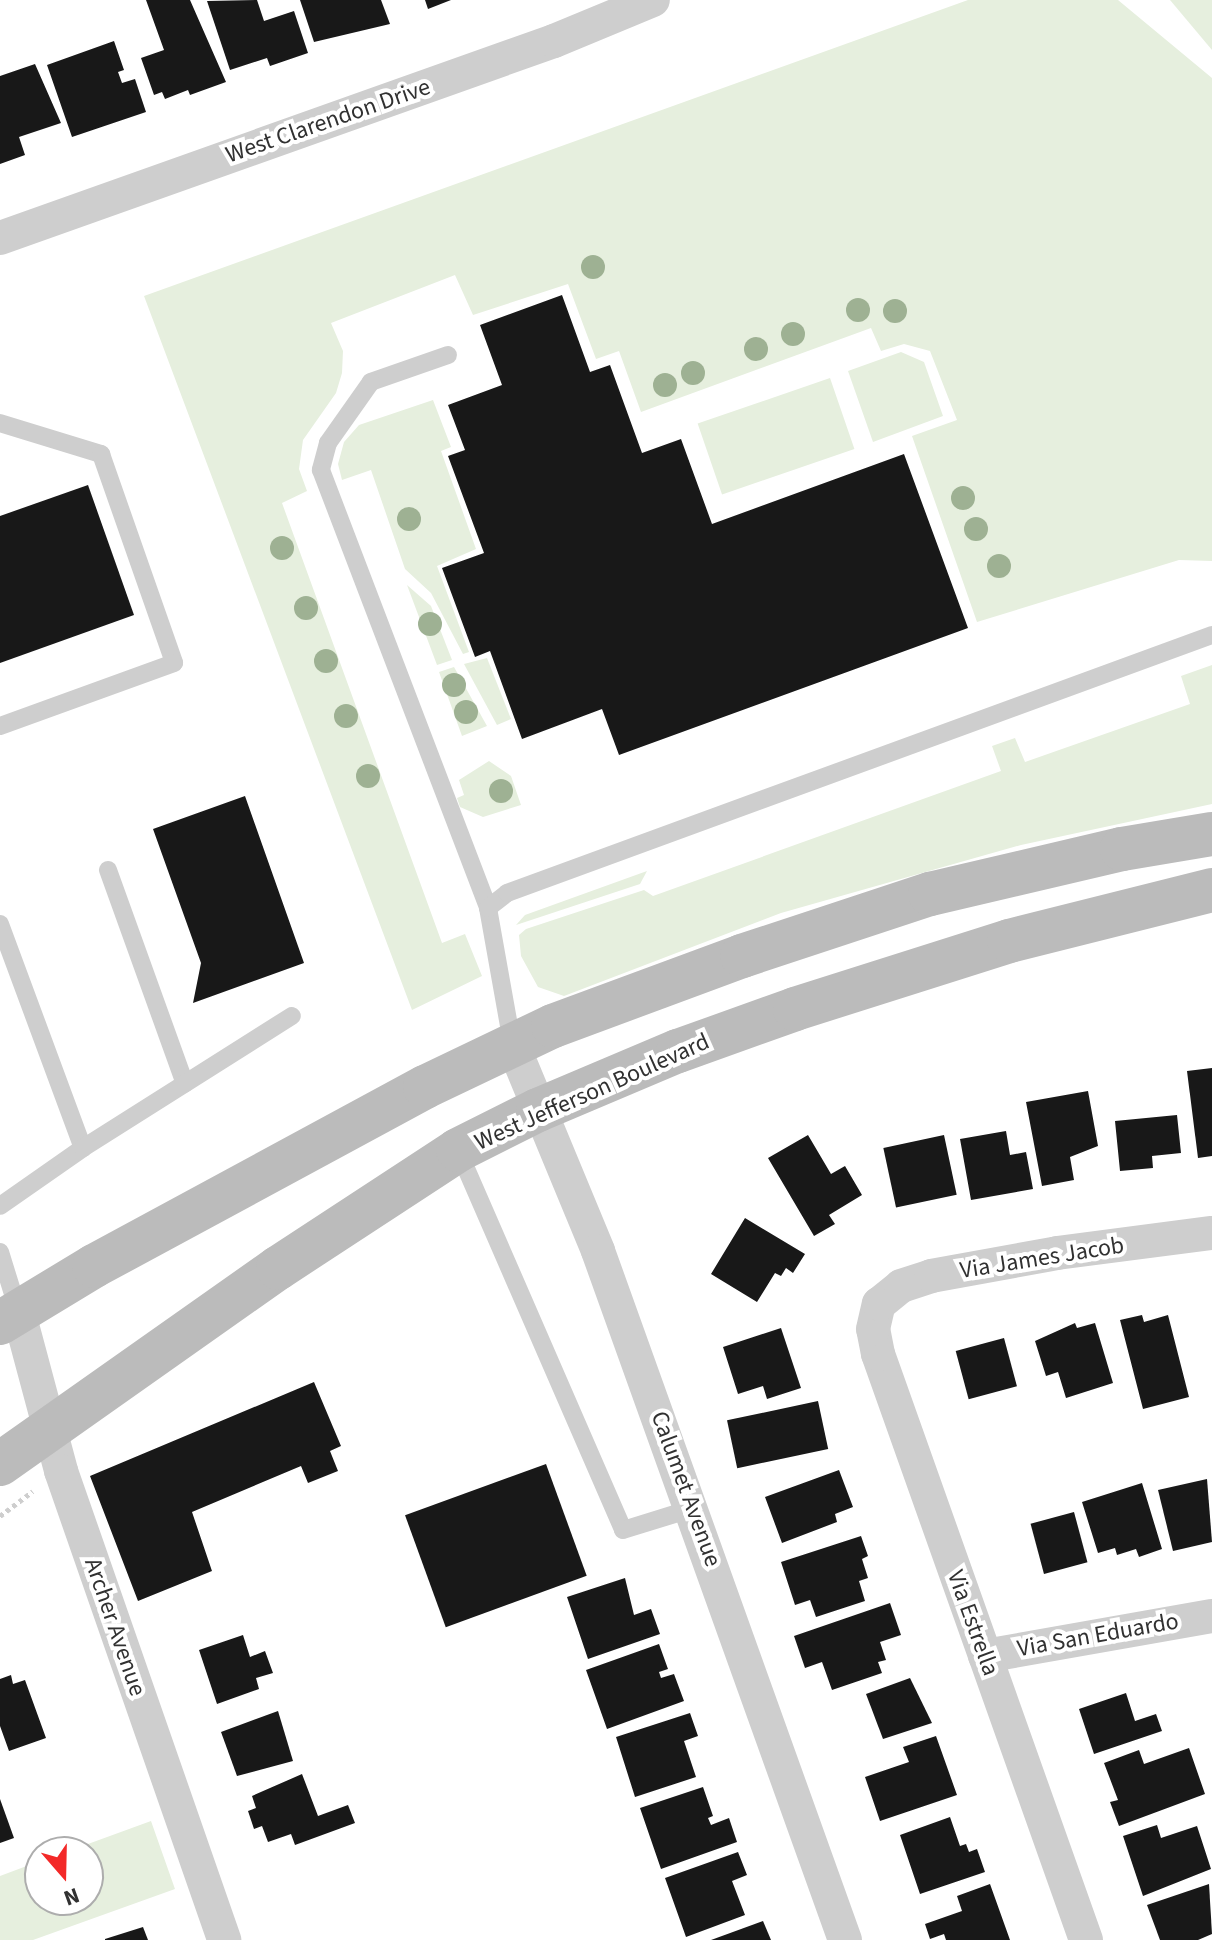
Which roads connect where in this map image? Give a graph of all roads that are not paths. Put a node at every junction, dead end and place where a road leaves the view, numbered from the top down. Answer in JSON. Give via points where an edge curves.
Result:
{"nodes":[{"id":1,"x":653,"y":0,"type":"edge"},
{"id":2,"x":603,"y":8,"type":"edge"},
{"id":3,"x":0,"y":238,"type":"edge"},
{"id":4,"x":448,"y":355,"type":"dead end"},
{"id":5,"x":0,"y":423,"type":"edge"},
{"id":6,"x":1212,"y":635,"type":"edge"},
{"id":7,"x":0,"y":726,"type":"edge"},
{"id":8,"x":1212,"y":834,"type":"edge"},
{"id":9,"x":108,"y":870,"type":"dead end"},
{"id":10,"x":1212,"y":890,"type":"edge"},
{"id":11,"x":488,"y":908,"type":"junction"},
{"id":12,"x":0,"y":924,"type":"edge"},
{"id":13,"x":9,"y":974,"type":"edge"},
{"id":14,"x":292,"y":1016,"type":"dead end"},
{"id":15,"x":512,"y":1043,"type":"junction"},
{"id":16,"x":185,"y":1084,"type":"junction"},
{"id":17,"x":538,"y":1110,"type":"junction"},
{"id":18,"x":83,"y":1148,"type":"junction"},
{"id":19,"x":458,"y":1150,"type":"junction"},
{"id":20,"x":0,"y":1206,"type":"edge"},
{"id":21,"x":1212,"y":1233,"type":"edge"},
{"id":22,"x":0,"y":1252,"type":"edge"},
{"id":23,"x":879,"y":1304,"type":"joint"},
{"id":24,"x":9,"y":1317,"type":"edge"},
{"id":25,"x":49,"y":1428,"type":"junction"},
{"id":26,"x":0,"y":1464,"type":"edge"},
{"id":27,"x":694,"y":1508,"type":"junction"},
{"id":28,"x":1212,"y":1616,"type":"edge"},
{"id":29,"x":985,"y":1656,"type":"junction"},
{"id":30,"x":224,"y":1940,"type":"edge"},
{"id":31,"x":845,"y":1940,"type":"edge"},
{"id":32,"x":1086,"y":1940,"type":"edge"}],
"edges":[{"from":1,"to":2,"type":"street","name":"West Clarendon Drive"},
{"from":2,"to":3,"type":"street","name":"West Clarendon Drive","via":[[554,41]]},
{"from":4,"to":11,"type":"lane","via":[[371,382],[328,443],[321,470]]},
{"from":5,"to":7,"type":"lane","via":[[101,454],[174,663]]},
{"from":6,"to":11,"type":"lane","via":[[507,893]]},
{"from":8,"to":15,"type":"main road","via":[[1122,849],[930,894],[742,956]]},
{"from":9,"to":16,"type":"lane"},
{"from":10,"to":17,"type":"main road","name":"West Jefferson Boulevard","via":[[1009,941],[795,1009]]},
{"from":11,"to":15,"type":"lane"},
{"from":12,"to":13,"type":"lane"},
{"from":13,"to":18,"type":"lane"},
{"from":14,"to":16,"type":"lane"},
{"from":15,"to":17,"type":"street","name":"Calumet Avenue"},
{"from":15,"to":24,"type":"main road"},
{"from":16,"to":18,"type":"lane"},
{"from":17,"to":19,"type":"main road","name":"West Jefferson Boulevard"},
{"from":17,"to":27,"type":"street","name":"Calumet Avenue","via":[[598,1251]]},
{"from":18,"to":20,"type":"lane"},
{"from":19,"to":25,"type":"main road","name":"West Jefferson Boulevard"},
{"from":19,"to":27,"type":"lane","via":[[623,1530]]},
{"from":21,"to":23,"type":"street","name":"Via James Jacob","via":[[931,1276],[901,1286]]},
{"from":22,"to":24,"type":"lane"},
{"from":23,"to":29,"type":"street","name":"Via Estrella","via":[[873,1329],[878,1354]]},
{"from":24,"to":25,"type":"street","name":"Archer Avenue"},
{"from":25,"to":26,"type":"main road","name":"West Jefferson Boulevard"},
{"from":25,"to":30,"type":"street","name":"Archer Avenue"},
{"from":27,"to":31,"type":"street","name":"Calumet Avenue"},
{"from":28,"to":29,"type":"street","name":"Via San Eduardo"},
{"from":29,"to":32,"type":"street","name":"Via Estrella"}]}
